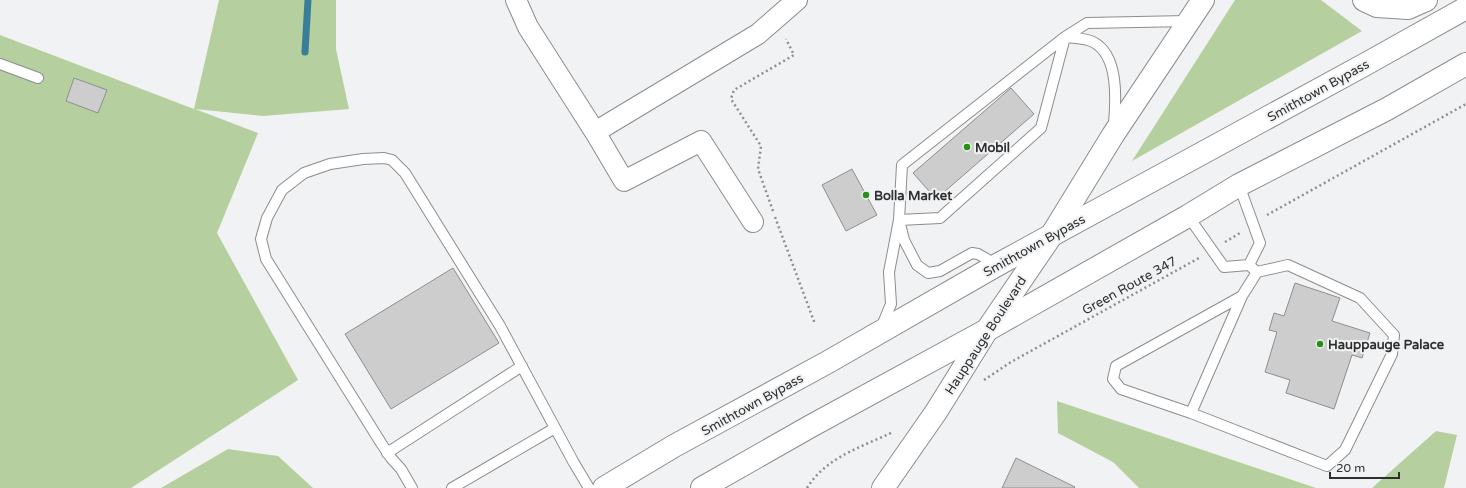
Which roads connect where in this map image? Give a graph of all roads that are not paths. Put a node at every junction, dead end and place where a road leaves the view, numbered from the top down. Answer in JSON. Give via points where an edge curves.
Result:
{"nodes":[{"id":1,"x":516,"y":0,"type":"edge"},
{"id":2,"x":1203,"y":0,"type":"edge"},
{"id":3,"x":1364,"y":0,"type":"edge"},
{"id":4,"x":1426,"y":0,"type":"edge"},
{"id":5,"x":784,"y":7,"type":"edge"},
{"id":6,"x":1466,"y":8,"type":"edge"},
{"id":7,"x":1189,"y":21,"type":"junction"},
{"id":8,"x":1065,"y":37,"type":"junction"},
{"id":9,"x":0,"y":64,"type":"edge"},
{"id":10,"x":1466,"y":64,"type":"edge"},
{"id":11,"x":38,"y":78,"type":"dead end"},
{"id":12,"x":595,"y":132,"type":"junction"},
{"id":13,"x":1113,"y":135,"type":"junction"},
{"id":14,"x":1239,"y":185,"type":"junction"},
{"id":15,"x":1188,"y":216,"type":"junction"},
{"id":16,"x":899,"y":220,"type":"junction"},
{"id":17,"x":753,"y":222,"type":"dead end"},
{"id":18,"x":1051,"y":236,"type":"junction"},
{"id":19,"x":997,"y":265,"type":"junction"},
{"id":20,"x":1253,"y":268,"type":"junction"},
{"id":21,"x":1242,"y":296,"type":"junction"},
{"id":22,"x":986,"y":330,"type":"junction"},
{"id":23,"x":878,"y":334,"type":"junction"},
{"id":24,"x":522,"y":366,"type":"junction"},
{"id":25,"x":1191,"y":414,"type":"junction"},
{"id":26,"x":555,"y":428,"type":"junction"},
{"id":27,"x":387,"y":453,"type":"junction"},
{"id":28,"x":412,"y":488,"type":"edge"},
{"id":29,"x":452,"y":488,"type":"edge"},
{"id":30,"x":589,"y":488,"type":"edge"},
{"id":31,"x":604,"y":488,"type":"edge"},
{"id":32,"x":702,"y":488,"type":"edge"},
{"id":33,"x":883,"y":488,"type":"edge"}],
"edges":[{"from":1,"to":12,"type":"street","via":[[528,27]]},
{"from":2,"to":7,"type":"main road","name":"Hauppauge Boulevard"},
{"from":3,"to":4,"type":"main road","via":[[1378,6],[1408,8]]},
{"from":5,"to":12,"type":"street","via":[[758,34]]},
{"from":6,"to":18,"type":"main road","name":"Smithtown Bypass"},
{"from":7,"to":8,"type":"lane","via":[[1087,23]]},
{"from":7,"to":13,"type":"main road","name":"Hauppauge Boulevard"},
{"from":8,"to":13,"type":"lane","via":[[1092,42],[1106,53],[1112,70],[1116,100]]},
{"from":8,"to":16,"type":"lane","via":[[902,165]]},
{"from":8,"to":16,"type":"lane","via":[[1041,128],[940,218]]},
{"from":9,"to":11,"type":"lane"},
{"from":10,"to":14,"type":"main road","via":[[1387,109]]},
{"from":12,"to":17,"type":"street","via":[[624,181],[701,142]]},
{"from":13,"to":18,"type":"main road","name":"Hauppauge Boulevard"},
{"from":14,"to":15,"type":"main road"},
{"from":14,"to":20,"type":"lane","via":[[1260,243]]},
{"from":15,"to":20,"type":"lane","via":[[1224,267]]},
{"from":15,"to":22,"type":"main road"},
{"from":16,"to":19,"type":"lane","via":[[904,240],[918,266],[928,274],[940,271],[972,253]]},
{"from":16,"to":23,"type":"lane","via":[[889,272],[891,304]]},
{"from":18,"to":19,"type":"main road","name":"Smithtown Bypass"},
{"from":18,"to":22,"type":"main road","name":"Hauppauge Boulevard"},
{"from":19,"to":23,"type":"main road","name":"Smithtown Bypass"},
{"from":20,"to":21,"type":"lane"},
{"from":20,"to":25,"type":"lane","via":[[1288,265],[1360,298],[1394,335],[1392,354],[1345,450],[1327,466]]},
{"from":21,"to":25,"type":"lane"},
{"from":21,"to":25,"type":"lane","via":[[1116,366],[1113,379],[1121,390]]},
{"from":22,"to":32,"type":"main road"},
{"from":22,"to":33,"type":"main road","name":"Hauppauge Boulevard","via":[[936,412]]},
{"from":23,"to":31,"type":"main road","name":"Smithtown Bypass","via":[[674,446]]},
{"from":24,"to":26,"type":"lane"},
{"from":24,"to":27,"type":"lane"},
{"from":24,"to":27,"type":"lane","via":[[405,173],[392,160],[384,158],[330,164],[304,173],[282,190],[267,218],[261,239],[266,259]]},
{"from":26,"to":29,"type":"lane"},
{"from":26,"to":30,"type":"lane"},
{"from":27,"to":28,"type":"lane","via":[[401,469]]}]}
